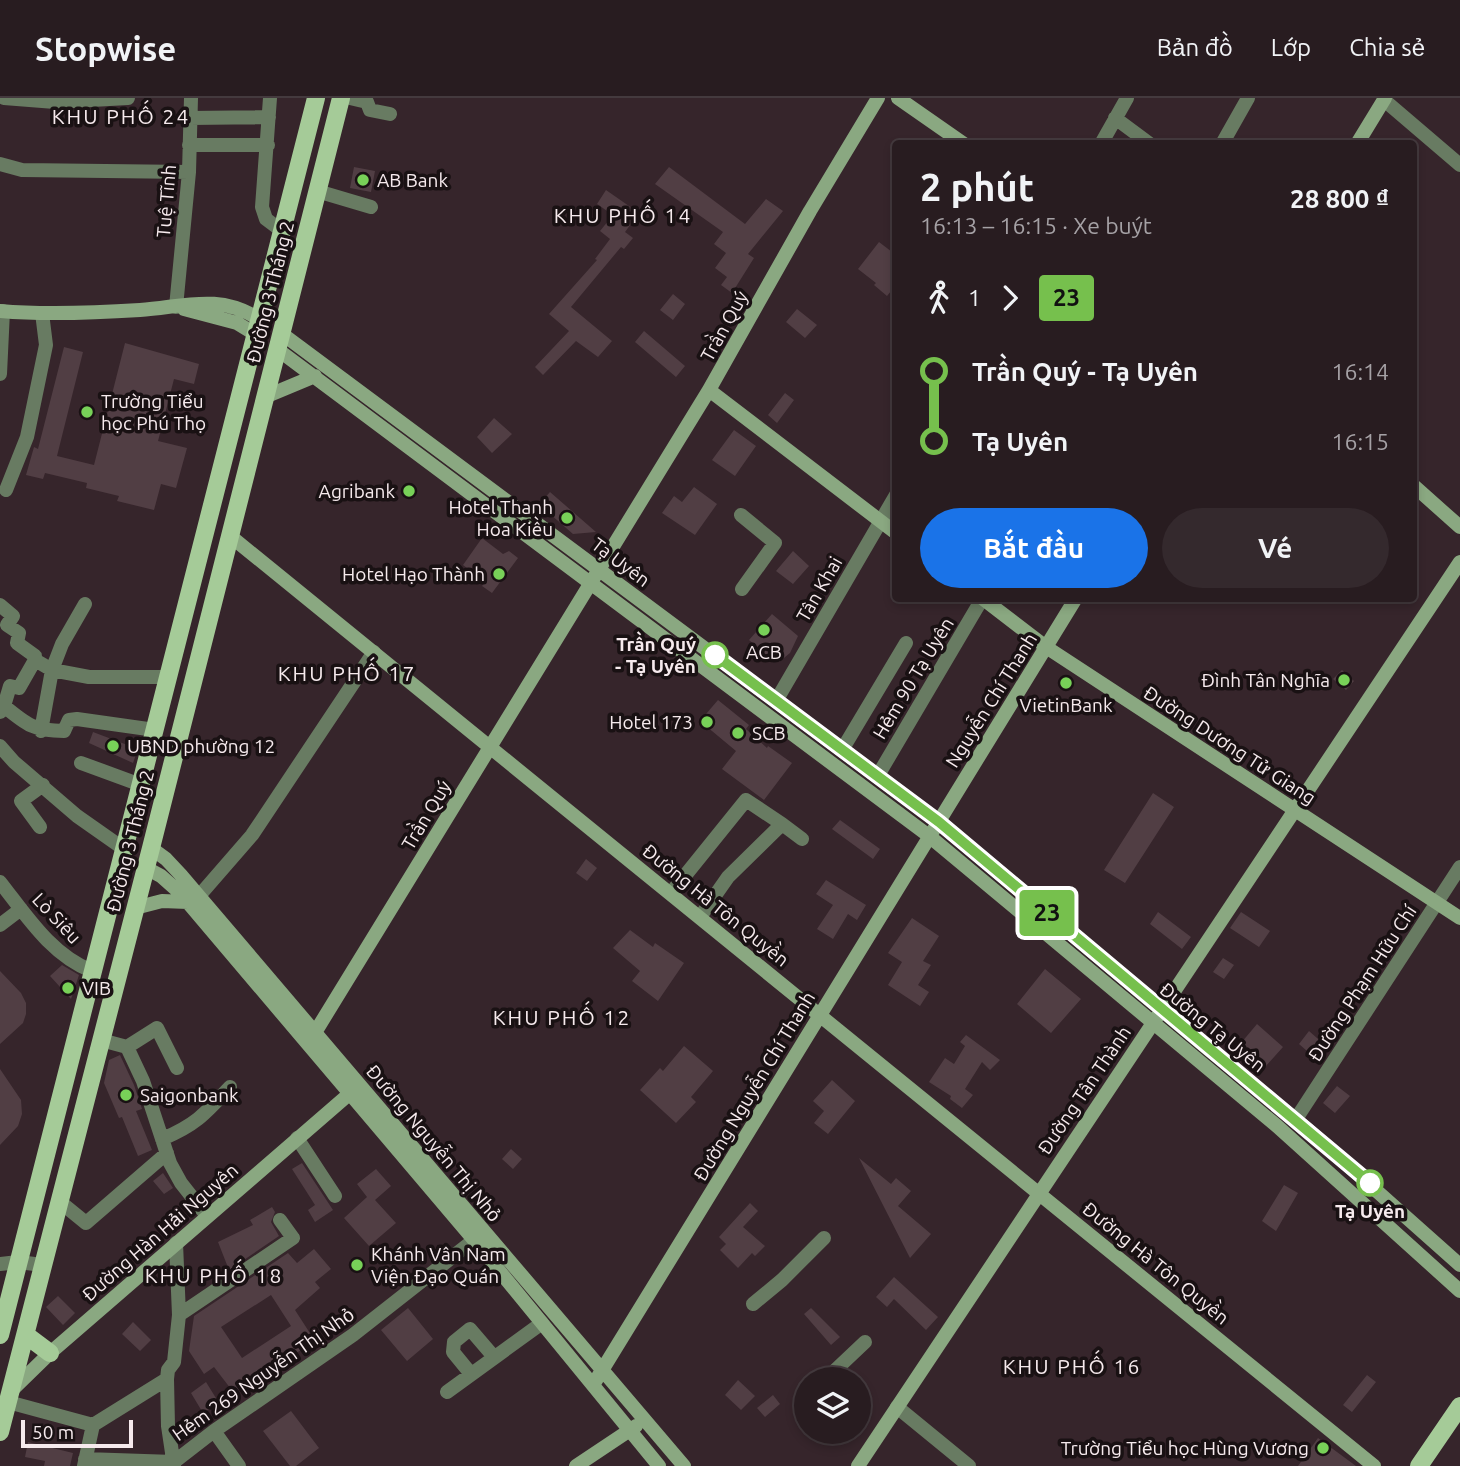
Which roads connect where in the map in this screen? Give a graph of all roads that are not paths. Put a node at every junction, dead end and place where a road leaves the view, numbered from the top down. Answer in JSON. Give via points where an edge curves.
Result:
{"nodes":[{"id":1,"x":4,"y":98,"type":"edge"},
{"id":2,"x":128,"y":98,"type":"edge"},
{"id":3,"x":191,"y":98,"type":"edge"},
{"id":4,"x":270,"y":98,"type":"edge"},
{"id":5,"x":316,"y":98,"type":"edge"},
{"id":6,"x":341,"y":98,"type":"edge"},
{"id":7,"x":350,"y":98,"type":"edge"},
{"id":8,"x":878,"y":98,"type":"edge"},
{"id":9,"x":898,"y":98,"type":"edge"},
{"id":10,"x":1127,"y":98,"type":"edge"},
{"id":11,"x":1248,"y":98,"type":"edge"},
{"id":12,"x":1384,"y":99,"type":"edge"},
{"id":13,"x":390,"y":114,"type":"dead end"},
{"id":14,"x":269,"y":117,"type":"junction"},
{"id":15,"x":190,"y":118,"type":"junction"},
{"id":16,"x":1115,"y":118,"type":"junction"},
{"id":17,"x":958,"y":140,"type":"edge"},
{"id":18,"x":1103,"y":140,"type":"edge"},
{"id":19,"x":1145,"y":140,"type":"edge"},
{"id":20,"x":1224,"y":140,"type":"edge"},
{"id":21,"x":1359,"y":140,"type":"edge"},
{"id":22,"x":189,"y":145,"type":"junction"},
{"id":23,"x":268,"y":145,"type":"junction"},
{"id":24,"x":0,"y":164,"type":"edge"},
{"id":25,"x":1460,"y":165,"type":"edge"},
{"id":26,"x":189,"y":172,"type":"junction"},
{"id":27,"x":317,"y":191,"type":"junction"},
{"id":28,"x":371,"y":207,"type":"dead end"},
{"id":29,"x":282,"y":231,"type":"junction"},
{"id":30,"x":176,"y":307,"type":"junction"},
{"id":31,"x":1,"y":311,"type":"edge"},
{"id":32,"x":42,"y":313,"type":"junction"},
{"id":33,"x":257,"y":327,"type":"junction"},
{"id":34,"x":279,"y":341,"type":"junction"},
{"id":35,"x":0,"y":374,"type":"edge"},
{"id":36,"x":315,"y":376,"type":"junction"},
{"id":37,"x":709,"y":390,"type":"junction"},
{"id":38,"x":267,"y":396,"type":"junction"},
{"id":39,"x":1417,"y":489,"type":"edge"},
{"id":40,"x":6,"y":490,"type":"dead end"},
{"id":41,"x":892,"y":502,"type":"edge"},
{"id":42,"x":741,"y":515,"type":"dead end"},
{"id":43,"x":881,"y":521,"type":"junction"},
{"id":44,"x":1460,"y":527,"type":"edge"},
{"id":45,"x":206,"y":528,"type":"junction"},
{"id":46,"x":892,"y":530,"type":"edge"},
{"id":47,"x":229,"y":535,"type":"junction"},
{"id":48,"x":1460,"y":562,"type":"edge"},
{"id":49,"x":599,"y":569,"type":"junction"},
{"id":50,"x":591,"y":583,"type":"junction"},
{"id":51,"x":742,"y":589,"type":"dead end"},
{"id":52,"x":980,"y":602,"type":"edge"},
{"id":53,"x":986,"y":602,"type":"edge"},
{"id":54,"x":1074,"y":602,"type":"edge"},
{"id":55,"x":85,"y":604,"type":"dead end"},
{"id":56,"x":0,"y":605,"type":"edge"},
{"id":57,"x":2,"y":629,"type":"edge"},
{"id":58,"x":906,"y":643,"type":"dead end"},
{"id":59,"x":34,"y":645,"type":"dead end"},
{"id":60,"x":1046,"y":648,"type":"junction"},
{"id":61,"x":374,"y":652,"type":"junction"},
{"id":62,"x":44,"y":665,"type":"junction"},
{"id":63,"x":168,"y":677,"type":"junction"},
{"id":64,"x":776,"y":701,"type":"junction"},
{"id":65,"x":2,"y":709,"type":"edge"},
{"id":66,"x":768,"y":715,"type":"junction"},
{"id":67,"x":155,"y":730,"type":"junction"},
{"id":68,"x":41,"y":731,"type":"junction"},
{"id":69,"x":0,"y":747,"type":"edge"},
{"id":70,"x":490,"y":747,"type":"junction"},
{"id":71,"x":842,"y":750,"type":"junction"},
{"id":72,"x":81,"y":763,"type":"dead end"},
{"id":73,"x":877,"y":777,"type":"junction"},
{"id":74,"x":43,"y":785,"type":"junction"},
{"id":75,"x":141,"y":785,"type":"junction"},
{"id":76,"x":1295,"y":810,"type":"junction"},
{"id":77,"x":939,"y":822,"type":"junction"},
{"id":78,"x":782,"y":824,"type":"junction"},
{"id":79,"x":40,"y":827,"type":"dead end"},
{"id":80,"x":929,"y":836,"type":"junction"},
{"id":81,"x":802,"y":839,"type":"dead end"},
{"id":82,"x":151,"y":848,"type":"junction"},
{"id":83,"x":124,"y":851,"type":"junction"},
{"id":84,"x":1460,"y":867,"type":"edge"},
{"id":85,"x":146,"y":868,"type":"junction"},
{"id":86,"x":0,"y":882,"type":"edge"},
{"id":87,"x":671,"y":893,"type":"junction"},
{"id":88,"x":194,"y":899,"type":"junction"},
{"id":89,"x":1437,"y":903,"type":"junction"},
{"id":90,"x":135,"y":908,"type":"junction"},
{"id":91,"x":21,"y":909,"type":"junction"},
{"id":92,"x":700,"y":917,"type":"junction"},
{"id":93,"x":1460,"y":918,"type":"edge"},
{"id":94,"x":0,"y":925,"type":"edge"},
{"id":95,"x":92,"y":971,"type":"junction"},
{"id":96,"x":820,"y":1014,"type":"junction"},
{"id":97,"x":1157,"y":1016,"type":"junction"},
{"id":98,"x":312,"y":1038,"type":"junction"},
{"id":99,"x":101,"y":1040,"type":"junction"},
{"id":100,"x":127,"y":1047,"type":"junction"},
{"id":101,"x":177,"y":1068,"type":"dead end"},
{"id":102,"x":230,"y":1087,"type":"dead end"},
{"id":103,"x":355,"y":1089,"type":"junction"},
{"id":104,"x":1296,"y":1119,"type":"junction"},
{"id":105,"x":1287,"y":1134,"type":"junction"},
{"id":106,"x":298,"y":1138,"type":"junction"},
{"id":107,"x":165,"y":1146,"type":"junction"},
{"id":108,"x":1039,"y":1192,"type":"junction"},
{"id":109,"x":335,"y":1196,"type":"dead end"},
{"id":110,"x":59,"y":1201,"type":"junction"},
{"id":111,"x":207,"y":1216,"type":"junction"},
{"id":112,"x":280,"y":1220,"type":"dead end"},
{"id":113,"x":824,"y":1238,"type":"dead end"},
{"id":114,"x":474,"y":1240,"type":"junction"},
{"id":115,"x":176,"y":1243,"type":"junction"},
{"id":116,"x":18,"y":1262,"type":"junction"},
{"id":117,"x":0,"y":1264,"type":"edge"},
{"id":118,"x":43,"y":1265,"type":"junction"},
{"id":119,"x":1460,"y":1265,"type":"edge"},
{"id":120,"x":1460,"y":1291,"type":"edge"},
{"id":121,"x":753,"y":1304,"type":"dead end"},
{"id":122,"x":179,"y":1315,"type":"junction"},
{"id":123,"x":542,"y":1323,"type":"junction"},
{"id":124,"x":0,"y":1335,"type":"edge"},
{"id":125,"x":26,"y":1335,"type":"junction"},
{"id":126,"x":865,"y":1342,"type":"dead end"},
{"id":127,"x":50,"y":1353,"type":"junction"},
{"id":128,"x":494,"y":1357,"type":"junction"},
{"id":129,"x":839,"y":1367,"type":"edge"},
{"id":130,"x":603,"y":1371,"type":"junction"},
{"id":131,"x":471,"y":1374,"type":"junction"},
{"id":132,"x":167,"y":1379,"type":"junction"},
{"id":133,"x":593,"y":1385,"type":"junction"},
{"id":134,"x":447,"y":1392,"type":"dead end"},
{"id":135,"x":7,"y":1399,"type":"edge"},
{"id":136,"x":1460,"y":1406,"type":"edge"},
{"id":137,"x":897,"y":1407,"type":"junction"},
{"id":138,"x":645,"y":1420,"type":"junction"},
{"id":139,"x":93,"y":1425,"type":"junction"},
{"id":140,"x":630,"y":1430,"type":"junction"},
{"id":141,"x":214,"y":1431,"type":"junction"},
{"id":142,"x":0,"y":1432,"type":"edge"},
{"id":143,"x":84,"y":1462,"type":"edge"},
{"id":144,"x":174,"y":1464,"type":"edge"},
{"id":145,"x":239,"y":1466,"type":"edge"},
{"id":146,"x":576,"y":1466,"type":"edge"},
{"id":147,"x":659,"y":1466,"type":"edge"},
{"id":148,"x":684,"y":1466,"type":"edge"},
{"id":149,"x":858,"y":1466,"type":"edge"},
{"id":150,"x":969,"y":1466,"type":"edge"},
{"id":151,"x":1374,"y":1466,"type":"edge"},
{"id":152,"x":1419,"y":1466,"type":"edge"}],
"edges":[{"from":1,"to":2,"type":"street","via":[[55,102]]},
{"from":3,"to":15,"type":"street","name":"Tuệ Tĩnh"},
{"from":4,"to":14,"type":"street"},
{"from":5,"to":29,"type":"main road","name":"Đường 3 Tháng 2"},
{"from":6,"to":27,"type":"main road","name":"Đường 3 Tháng 2"},
{"from":7,"to":13,"type":"street","via":[[366,102],[370,110]]},
{"from":8,"to":37,"type":"main road","name":"Trần Quý"},
{"from":9,"to":17,"type":"main road"},
{"from":10,"to":16,"type":"street"},
{"from":11,"to":20,"type":"street"},
{"from":12,"to":21,"type":"main road"},
{"from":12,"to":25,"type":"street"},
{"from":14,"to":15,"type":"street"},
{"from":14,"to":23,"type":"street"},
{"from":15,"to":22,"type":"street","name":"Tuệ Tĩnh"},
{"from":16,"to":18,"type":"street"},
{"from":16,"to":19,"type":"street"},
{"from":22,"to":23,"type":"street"},
{"from":22,"to":26,"type":"street","name":"Tuệ Tĩnh"},
{"from":23,"to":29,"type":"street","via":[[262,207],[266,219]]},
{"from":24,"to":26,"type":"street","via":[[22,170]]},
{"from":26,"to":30,"type":"street","name":"Tuệ Tĩnh"},
{"from":27,"to":28,"type":"street"},
{"from":27,"to":34,"type":"main road","name":"Đường 3 Tháng 2"},
{"from":29,"to":33,"type":"main road","name":"Đường 3 Tháng 2"},
{"from":30,"to":32,"type":"main road"},
{"from":30,"to":33,"type":"main road","via":[[224,304],[241,309]]},
{"from":31,"to":32,"type":"main road"},
{"from":31,"to":35,"type":"street"},
{"from":32,"to":40,"type":"street","via":[[46,345],[27,438]]},
{"from":33,"to":34,"type":"main road"},
{"from":33,"to":45,"type":"main road","name":"Đường 3 Tháng 2"},
{"from":34,"to":36,"type":"main road","name":"Tạ Uyên"},
{"from":34,"to":38,"type":"main road","name":"Đường 3 Tháng 2"},
{"from":34,"to":49,"type":"main road","name":"Tạ Uyên"},
{"from":36,"to":38,"type":"main road"},
{"from":36,"to":50,"type":"main road","name":"Tạ Uyên"},
{"from":37,"to":43,"type":"main road"},
{"from":37,"to":49,"type":"main road","name":"Trần Quý"},
{"from":38,"to":47,"type":"main road","name":"Đường 3 Tháng 2"},
{"from":39,"to":44,"type":"main road"},
{"from":41,"to":43,"type":"street","name":"Tân Khai"},
{"from":42,"to":51,"type":"street","via":[[775,543]]},
{"from":43,"to":46,"type":"main road"},
{"from":43,"to":64,"type":"street","name":"Tân Khai"},
{"from":45,"to":47,"type":"main road"},
{"from":45,"to":63,"type":"main road","name":"Đường 3 Tháng 2"},
{"from":47,"to":61,"type":"main road","name":"Đường Hà Tôn Quyền"},
{"from":47,"to":82,"type":"main road","name":"Đường 3 Tháng 2"},
{"from":48,"to":76,"type":"main road","name":"Đường Tân Thành"},
{"from":49,"to":50,"type":"main road","name":"Trần Quý"},
{"from":49,"to":64,"type":"main road","name":"Tạ Uyên"},
{"from":50,"to":66,"type":"main road","name":"Tạ Uyên"},
{"from":50,"to":70,"type":"main road","name":"Trần Quý"},
{"from":52,"to":73,"type":"street","name":"Hẻm 90 Tạ Uyên"},
{"from":53,"to":60,"type":"main road","name":"Đường Dương Tử Giang"},
{"from":54,"to":60,"type":"main road","name":"Nguyễn Chí Thanh"},
{"from":55,"to":62,"type":"street"},
{"from":56,"to":57,"type":"street","via":[[13,616]]},
{"from":57,"to":62,"type":"street","via":[[19,633],[17,643]]},
{"from":58,"to":71,"type":"street"},
{"from":59,"to":62,"type":"street","via":[[52,656]]},
{"from":60,"to":76,"type":"main road","name":"Đường Dương Tử Giang"},
{"from":60,"to":77,"type":"main road","name":"Nguyễn Chí Thanh"},
{"from":61,"to":70,"type":"main road","name":"Đường Hà Tôn Quyền"},
{"from":61,"to":88,"type":"street","via":[[253,835]]},
{"from":62,"to":63,"type":"street","via":[[89,677]]},
{"from":62,"to":65,"type":"street","via":[[19,688],[10,686]]},
{"from":62,"to":68,"type":"street"},
{"from":63,"to":67,"type":"main road","name":"Đường 3 Tháng 2"},
{"from":64,"to":66,"type":"main road"},
{"from":64,"to":71,"type":"main road","name":"Tạ Uyên"},
{"from":65,"to":68,"type":"street"},
{"from":66,"to":80,"type":"main road","name":"Tạ Uyên"},
{"from":67,"to":68,"type":"street","via":[[77,719],[69,720],[64,731]]},
{"from":67,"to":75,"type":"main road","name":"Đường 3 Tháng 2"},
{"from":69,"to":74,"type":"street"},
{"from":70,"to":87,"type":"main road","name":"Đường Hà Tôn Quyền"},
{"from":70,"to":98,"type":"main road","name":"Trần Quý"},
{"from":71,"to":73,"type":"main road","name":"Tạ Uyên"},
{"from":72,"to":75,"type":"street"},
{"from":73,"to":77,"type":"main road","name":"Tạ Uyên"},
{"from":74,"to":79,"type":"street","via":[[21,801]]},
{"from":74,"to":83,"type":"street"},
{"from":75,"to":83,"type":"main road","name":"Đường 3 Tháng 2"},
{"from":76,"to":89,"type":"main road","name":"Đường Dương Tử Giang"},
{"from":76,"to":97,"type":"main road","name":"Đường Tân Thành"},
{"from":77,"to":80,"type":"main road","name":"Đường Nguyễn Chí Thanh"},
{"from":77,"to":97,"type":"main road","name":"Đường Tạ Uyên"},
{"from":78,"to":81,"type":"street"},
{"from":78,"to":87,"type":"street","via":[[746,800]]},
{"from":78,"to":92,"type":"street","via":[[728,877]]},
{"from":80,"to":96,"type":"main road","name":"Đường Nguyễn Chí Thanh"},
{"from":80,"to":97,"type":"main road","name":"Đường Tạ Uyên"},
{"from":82,"to":83,"type":"main road"},
{"from":82,"to":85,"type":"main road","name":"Đường 3 Tháng 2"},
{"from":82,"to":88,"type":"main road","name":"Đường Nguyễn Thị Nhỏ","via":[[166,859]]},
{"from":83,"to":85,"type":"main road"},
{"from":83,"to":95,"type":"main road","name":"Đường 3 Tháng 2"},
{"from":84,"to":89,"type":"street","name":"Đường Phạm Hữu Chí"},
{"from":85,"to":88,"type":"main road","name":"Đường Nguyễn Thị Nhỏ"},
{"from":85,"to":90,"type":"main road","name":"Đường 3 Tháng 2"},
{"from":86,"to":91,"type":"street","name":"Lò Siêu"},
{"from":87,"to":92,"type":"main road","name":"Đường Hà Tôn Quyền"},
{"from":88,"to":90,"type":"main road"},
{"from":88,"to":98,"type":"main road","name":"Đường Nguyễn Thị Nhỏ"},
{"from":89,"to":93,"type":"main road","name":"Đường Dương Tử Giang"},
{"from":89,"to":104,"type":"street","name":"Đường Phạm Hữu Chí"},
{"from":90,"to":99,"type":"main road","name":"Đường 3 Tháng 2"},
{"from":91,"to":94,"type":"street"},
{"from":91,"to":95,"type":"street","name":"Lò Siêu","via":[[56,950]]},
{"from":92,"to":96,"type":"main road","name":"Đường Hà Tôn Quyền"},
{"from":95,"to":116,"type":"main road","name":"Đường 3 Tháng 2"},
{"from":96,"to":108,"type":"main road","name":"Đường Hà Tôn Quyền"},
{"from":96,"to":130,"type":"main road","name":"Đường Nguyễn Chí Thanh"},
{"from":97,"to":104,"type":"main road","name":"Đường Tạ Uyên"},
{"from":97,"to":105,"type":"main road","name":"Đường Tạ Uyên"},
{"from":97,"to":108,"type":"main road","name":"Đường Tân Thành"},
{"from":98,"to":103,"type":"main road","name":"Đường Nguyễn Thị Nhỏ"},
{"from":99,"to":100,"type":"street"},
{"from":99,"to":110,"type":"main road","name":"Đường 3 Tháng 2"},
{"from":100,"to":101,"type":"street","via":[[157,1028]]},
{"from":100,"to":107,"type":"street"},
{"from":102,"to":107,"type":"street","via":[[202,1118]]},
{"from":103,"to":106,"type":"main road","name":"Đường Hàn Hải Nguyên"},
{"from":103,"to":114,"type":"main road","name":"Đường Nguyễn Thị Nhỏ"},
{"from":103,"to":130,"type":"main road","name":"Đường Nguyễn Thị Nhỏ"},
{"from":104,"to":105,"type":"main road"},
{"from":104,"to":119,"type":"main road","name":"Đường Tạ Uyên"},
{"from":105,"to":120,"type":"main road","name":"Đường Tạ Uyên"},
{"from":106,"to":109,"type":"street"},
{"from":106,"to":111,"type":"main road","name":"Đường Hàn Hải Nguyên"},
{"from":107,"to":110,"type":"street","via":[[86,1223]]},
{"from":107,"to":111,"type":"street","via":[[181,1184]]},
{"from":108,"to":137,"type":"main road","name":"Đường Tân Thành"},
{"from":108,"to":151,"type":"main road","name":"Đường Hà Tôn Quyền"},
{"from":110,"to":118,"type":"main road","name":"Đường 3 Tháng 2"},
{"from":111,"to":115,"type":"main road","name":"Đường Hàn Hải Nguyên"},
{"from":112,"to":122,"type":"street","via":[[292,1238]]},
{"from":113,"to":121,"type":"street"},
{"from":114,"to":123,"type":"main road","name":"Đường Nguyễn Thị Nhỏ"},
{"from":114,"to":141,"type":"street","name":"Hẻm 269 Nguyễn Thị Nhỏ","via":[[353,1335]]},
{"from":115,"to":122,"type":"street"},
{"from":115,"to":127,"type":"main road","name":"Đường Hàn Hải Nguyên"},
{"from":116,"to":117,"type":"street"},
{"from":116,"to":118,"type":"street"},
{"from":116,"to":124,"type":"main road","name":"Đường 3 Tháng 2"},
{"from":118,"to":125,"type":"main road","name":"Đường 3 Tháng 2"},
{"from":122,"to":132,"type":"street","via":[[174,1362]]},
{"from":123,"to":128,"type":"street"},
{"from":123,"to":133,"type":"main road","name":"Đường Nguyễn Thị Nhỏ"},
{"from":125,"to":127,"type":"main road"},
{"from":125,"to":135,"type":"main road","name":"Đường 3 Tháng 2"},
{"from":126,"to":129,"type":"street"},
{"from":127,"to":135,"type":"main road","name":"Đường Hàn Hải Nguyên"},
{"from":128,"to":131,"type":"street"},
{"from":128,"to":131,"type":"street","via":[[470,1329],[454,1342],[453,1352]]},
{"from":130,"to":133,"type":"main road","name":"Đường Nguyễn Chí Thanh"},
{"from":130,"to":138,"type":"main road","name":"Đường Nguyễn Thị Nhỏ"},
{"from":131,"to":134,"type":"street"},
{"from":132,"to":139,"type":"street"},
{"from":132,"to":144,"type":"street"},
{"from":133,"to":140,"type":"main road","name":"Đường Nguyễn Thị Nhỏ"},
{"from":135,"to":139,"type":"street"},
{"from":135,"to":142,"type":"main road","name":"Đường 3 Tháng 2"},
{"from":136,"to":152,"type":"main road"},
{"from":137,"to":149,"type":"main road","name":"Đường Tân Thành"},
{"from":137,"to":150,"type":"street"},
{"from":138,"to":140,"type":"main road"},
{"from":138,"to":148,"type":"main road","name":"Đường Nguyễn Thị Nhỏ"},
{"from":139,"to":143,"type":"street"},
{"from":140,"to":146,"type":"main road"},
{"from":140,"to":147,"type":"main road"},
{"from":141,"to":144,"type":"street","name":"Hẻm 269 Nguyễn Thị Nhỏ"},
{"from":141,"to":145,"type":"street"},
{"from":143,"to":144,"type":"street"}]}
